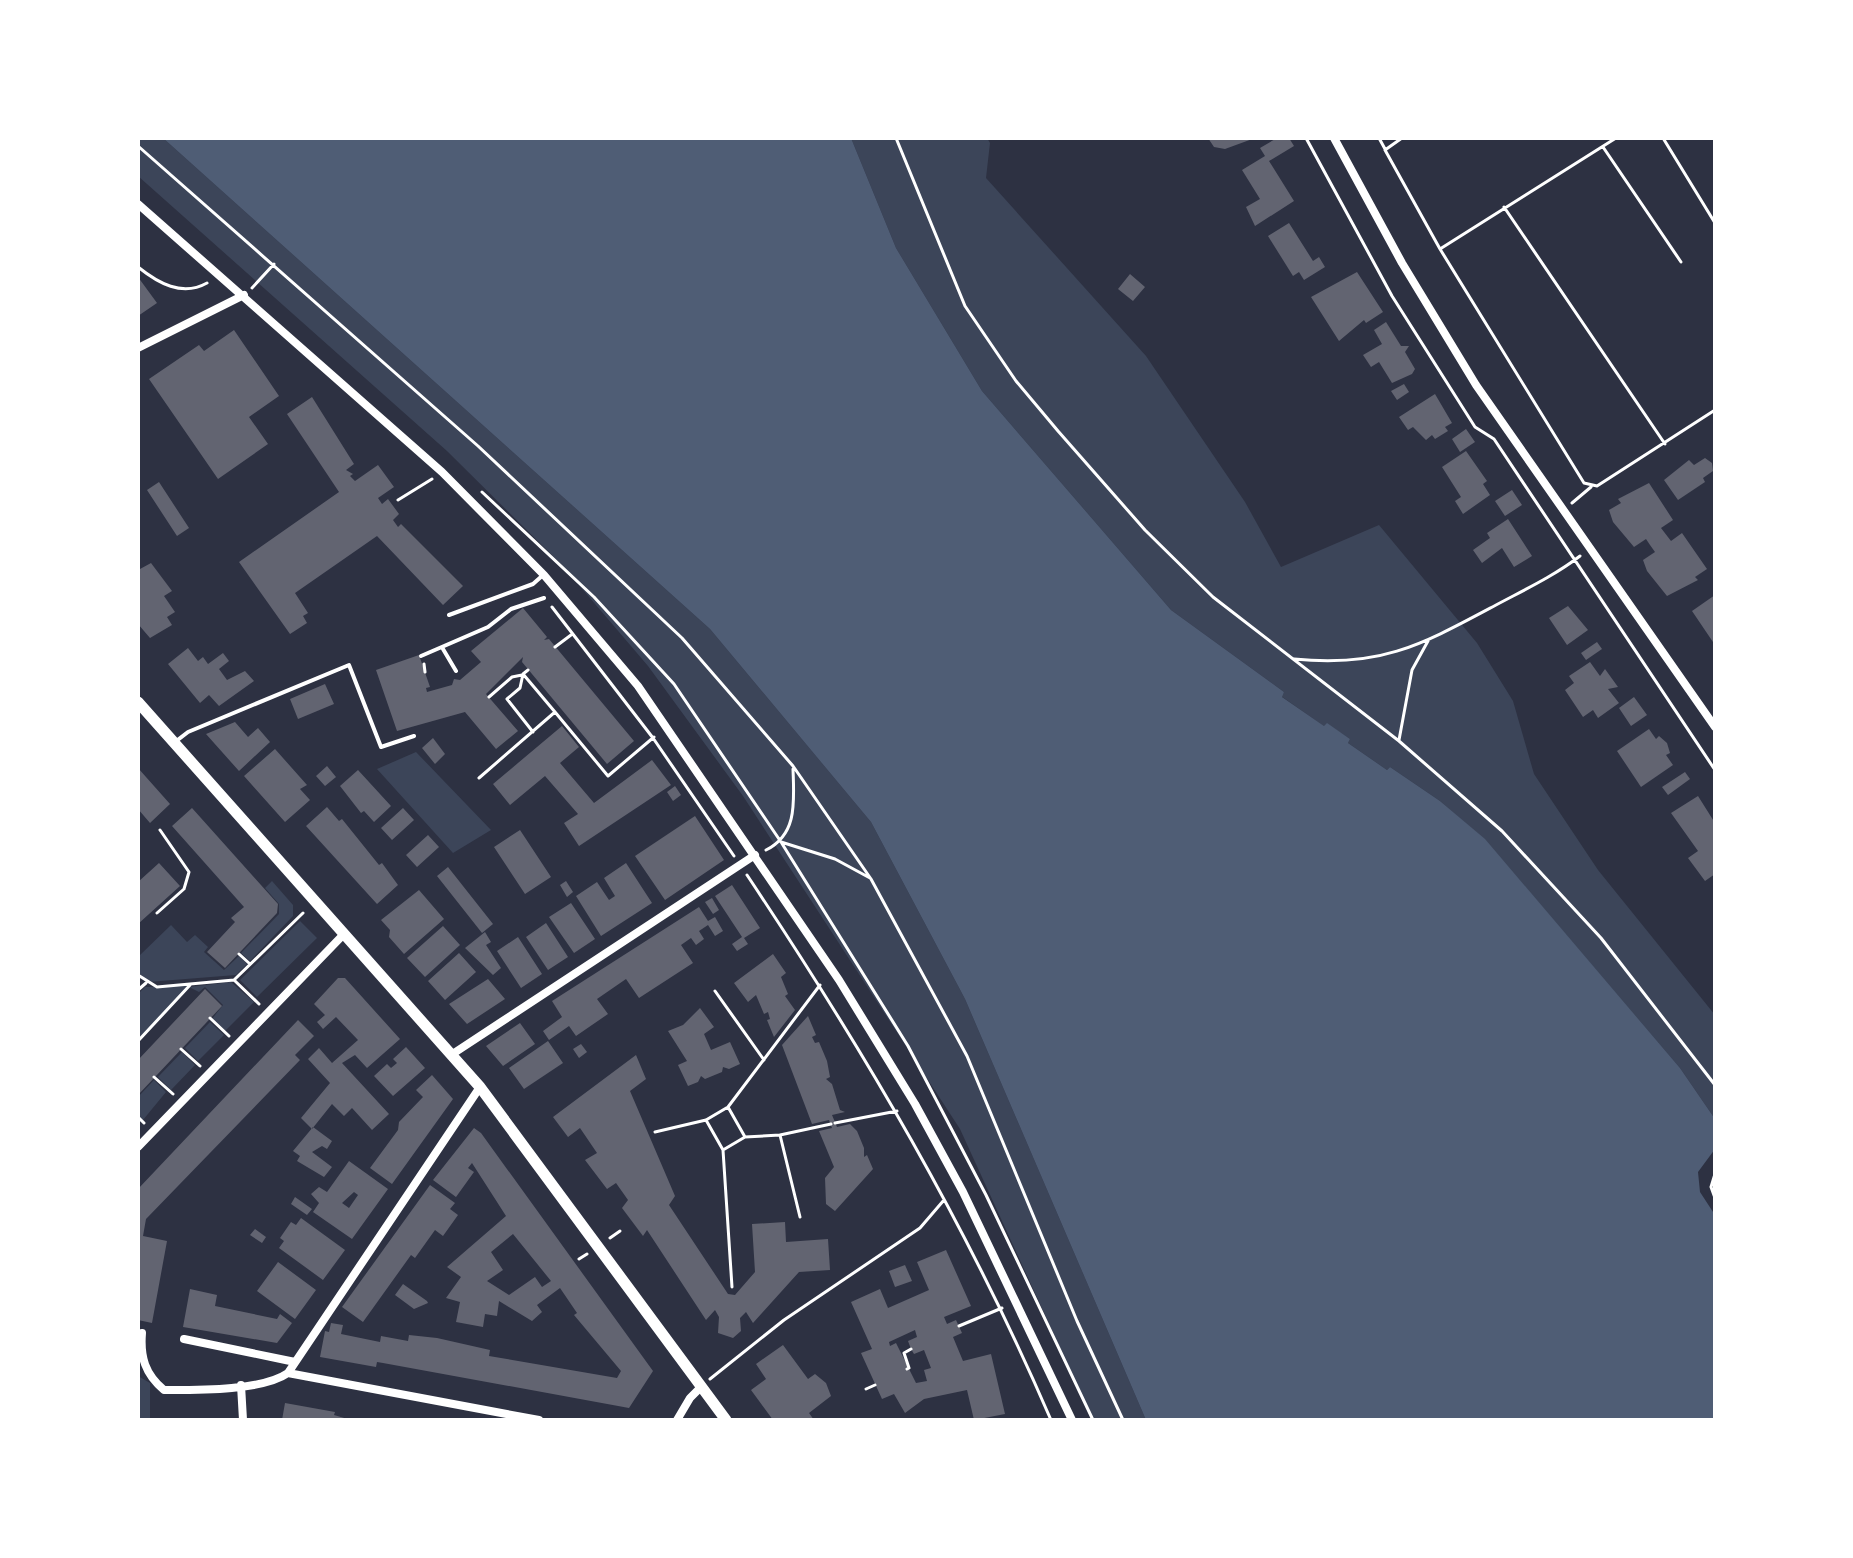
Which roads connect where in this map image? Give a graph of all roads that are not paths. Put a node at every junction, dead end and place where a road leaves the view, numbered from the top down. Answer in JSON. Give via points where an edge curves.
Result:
{"nodes":[{"id":1,"x":1334,"y":138,"type":"edge"},
{"id":2,"x":138,"y":204,"type":"edge"},
{"id":3,"x":244,"y":295,"type":"junction"},
{"id":4,"x":138,"y":348,"type":"edge"},
{"id":5,"x":544,"y":575,"type":"junction"},
{"id":6,"x":544,"y":598,"type":"road end"},
{"id":7,"x":449,"y":615,"type":"dead end"},
{"id":8,"x":443,"y":649,"type":"junction"},
{"id":9,"x":421,"y":656,"type":"dead end"},
{"id":10,"x":456,"y":671,"type":"dead end"},
{"id":11,"x":138,"y":702,"type":"edge"},
{"id":12,"x":1715,"y":727,"type":"edge"},
{"id":13,"x":414,"y":736,"type":"dead end"},
{"id":14,"x":174,"y":743,"type":"junction"},
{"id":15,"x":755,"y":855,"type":"junction"},
{"id":16,"x":343,"y":935,"type":"junction"},
{"id":17,"x":451,"y":1055,"type":"junction"},
{"id":18,"x":480,"y":1087,"type":"junction"},
{"id":19,"x":138,"y":1147,"type":"edge"},
{"id":20,"x":142,"y":1333,"type":"dead end"},
{"id":21,"x":184,"y":1339,"type":"dead end"},
{"id":22,"x":295,"y":1362,"type":"junction"},
{"id":23,"x":288,"y":1373,"type":"junction"},
{"id":24,"x":241,"y":1385,"type":"junction"},
{"id":25,"x":702,"y":1386,"type":"junction"},
{"id":26,"x":494,"y":1416,"type":"edge"},
{"id":27,"x":243,"y":1420,"type":"edge"},
{"id":28,"x":539,"y":1420,"type":"edge"},
{"id":29,"x":677,"y":1420,"type":"edge"},
{"id":30,"x":726,"y":1420,"type":"edge"},
{"id":31,"x":1072,"y":1420,"type":"edge"}],
"edges":[{"from":1,"to":12,"type":"street","via":[[1468,372]]},
{"from":2,"to":3,"type":"street"},
{"from":3,"to":4,"type":"street"},
{"from":3,"to":5,"type":"street","via":[[442,472]]},
{"from":5,"to":7,"type":"lane","via":[[533,584]]},
{"from":5,"to":15,"type":"street","via":[[587,622]]},
{"from":6,"to":8,"type":"lane","via":[[511,609]]},
{"from":8,"to":9,"type":"lane"},
{"from":8,"to":10,"type":"lane"},
{"from":11,"to":14,"type":"street"},
{"from":13,"to":14,"type":"lane","via":[[381,747],[349,665],[188,732]]},
{"from":14,"to":16,"type":"street"},
{"from":15,"to":17,"type":"street"},
{"from":15,"to":31,"type":"street","via":[[922,1117]]},
{"from":16,"to":17,"type":"street"},
{"from":16,"to":19,"type":"street"},
{"from":17,"to":18,"type":"street"},
{"from":18,"to":22,"type":"street"},
{"from":18,"to":25,"type":"street"},
{"from":20,"to":24,"type":"street","via":[[148,1373],[164,1390]]},
{"from":21,"to":22,"type":"street"},
{"from":22,"to":23,"type":"street"},
{"from":23,"to":24,"type":"street","via":[[278,1380]]},
{"from":23,"to":26,"type":"street"},
{"from":24,"to":27,"type":"street"},
{"from":25,"to":29,"type":"street"},
{"from":25,"to":30,"type":"street"},
{"from":26,"to":28,"type":"street"}]}
